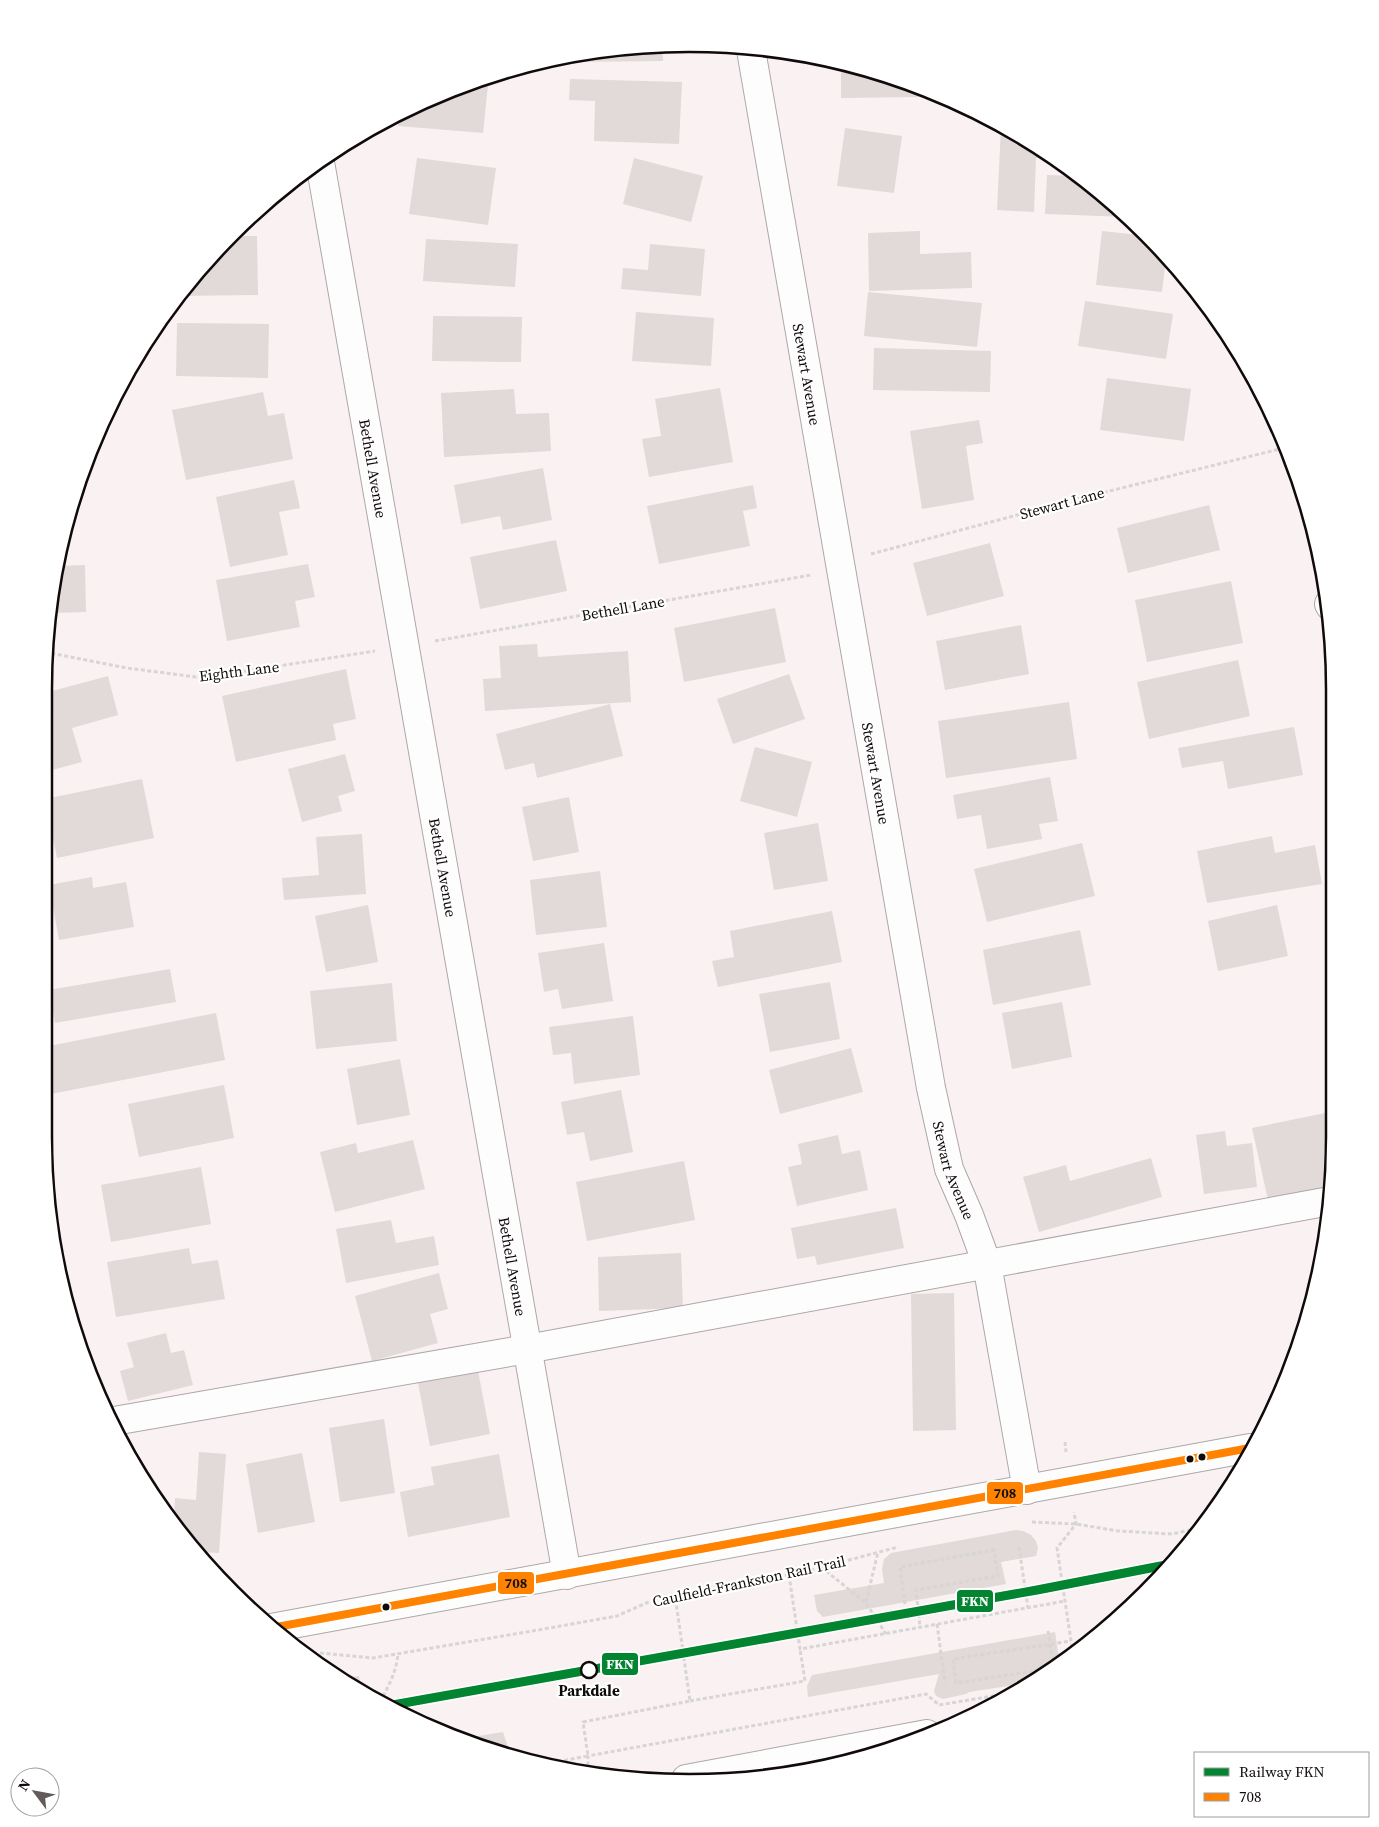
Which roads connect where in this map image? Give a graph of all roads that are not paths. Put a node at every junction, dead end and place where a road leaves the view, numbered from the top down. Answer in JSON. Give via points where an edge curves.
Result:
{"nodes":[{"id":1,"x":753,"y":56,"type":"edge"},
{"id":2,"x":321,"y":170,"type":"edge"},
{"id":3,"x":1323,"y":1202,"type":"edge"},
{"id":4,"x":987,"y":1264,"type":"junction"},
{"id":5,"x":527,"y":1349,"type":"junction"},
{"id":6,"x":119,"y":1420,"type":"edge"},
{"id":7,"x":1245,"y":1449,"type":"edge"},
{"id":8,"x":1026,"y":1490,"type":"junction"},
{"id":9,"x":567,"y":1574,"type":"junction"},
{"id":10,"x":281,"y":1626,"type":"edge"},
{"id":11,"x":899,"y":1739,"type":"edge"},
{"id":12,"x":716,"y":1773,"type":"edge"}],
"edges":[{"from":1,"to":4,"type":"street","name":"Stewart Avenue","via":[[931,1088],[949,1169]]},
{"from":2,"to":5,"type":"street","name":"Bethell Avenue"},
{"from":3,"to":4,"type":"street"},
{"from":4,"to":5,"type":"street"},
{"from":4,"to":8,"type":"street","name":"Stewart Avenue"},
{"from":5,"to":6,"type":"street"},
{"from":5,"to":9,"type":"street","name":"Bethell Avenue"},
{"from":7,"to":8,"type":"street"},
{"from":8,"to":9,"type":"street"},
{"from":9,"to":10,"type":"street"},
{"from":11,"to":12,"type":"street"}]}
